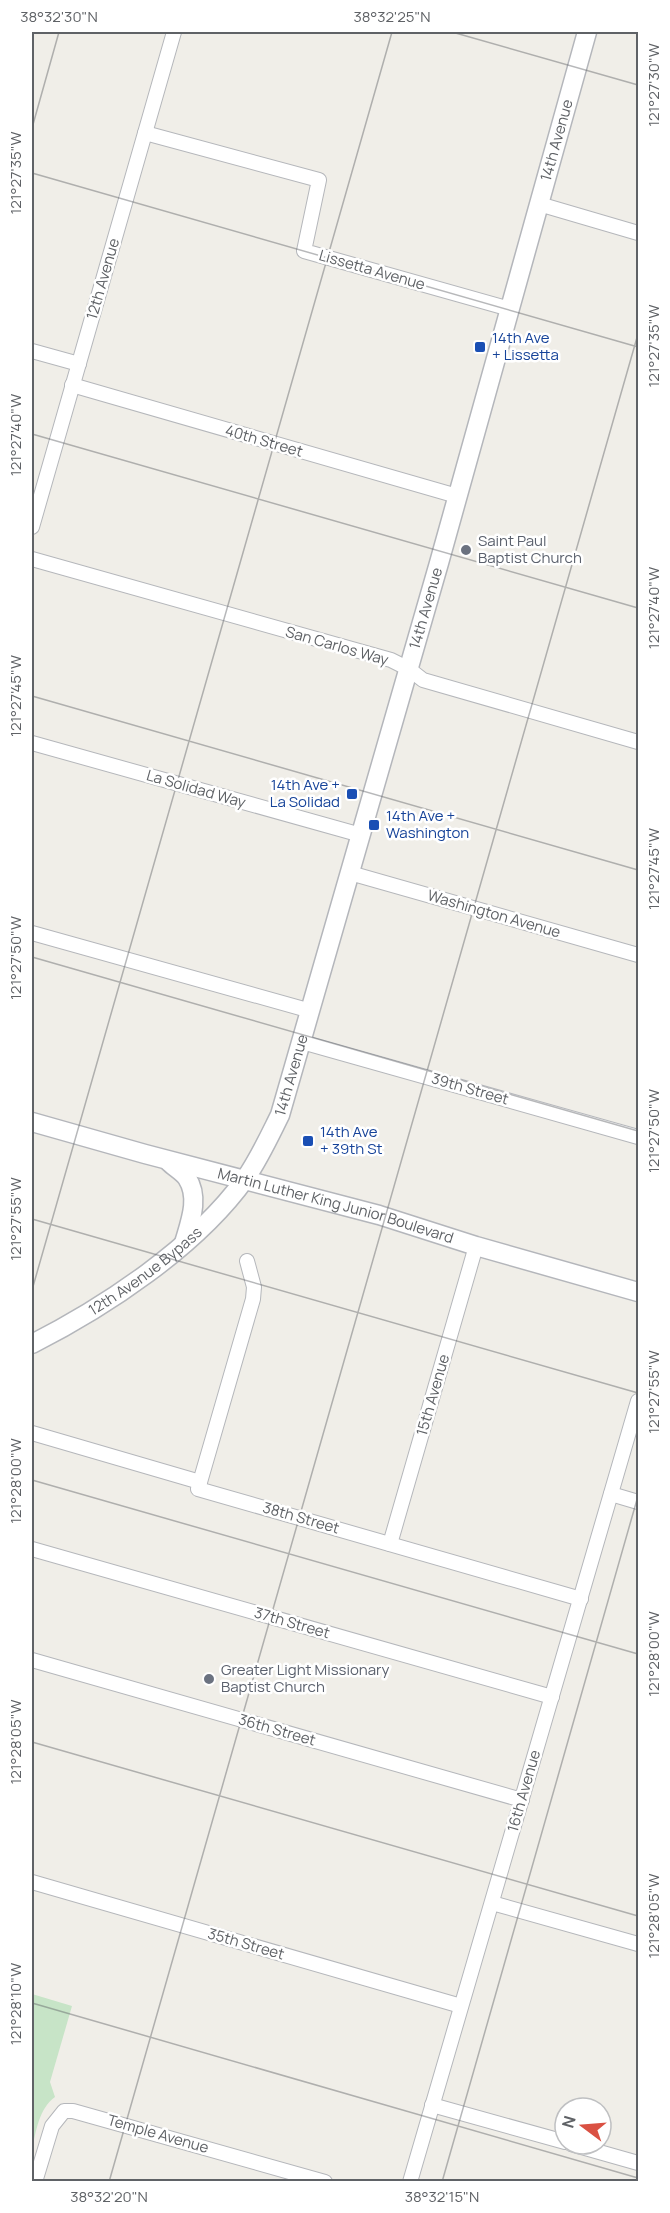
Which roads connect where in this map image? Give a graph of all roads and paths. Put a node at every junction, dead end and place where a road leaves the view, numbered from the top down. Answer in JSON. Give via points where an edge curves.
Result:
{"nodes":[{"id":1,"x":174,"y":32,"type":"edge"},
{"id":2,"x":587,"y":32,"type":"edge"},
{"id":3,"x":145,"y":133,"type":"junction"},
{"id":4,"x":538,"y":204,"type":"junction"},
{"id":5,"x":639,"y":233,"type":"edge"},
{"id":6,"x":510,"y":309,"type":"junction"},
{"id":7,"x":32,"y":351,"type":"edge"},
{"id":8,"x":79,"y":364,"type":"junction"},
{"id":9,"x":72,"y":385,"type":"junction"},
{"id":10,"x":457,"y":496,"type":"junction"},
{"id":11,"x":32,"y":527,"type":"edge"},
{"id":12,"x":32,"y":559,"type":"edge"},
{"id":13,"x":409,"y":669,"type":"junction"},
{"id":14,"x":639,"y":742,"type":"edge"},
{"id":15,"x":32,"y":743,"type":"edge"},
{"id":16,"x":362,"y":835,"type":"junction"},
{"id":17,"x":350,"y":873,"type":"junction"},
{"id":18,"x":32,"y":933,"type":"edge"},
{"id":19,"x":639,"y":955,"type":"edge"},
{"id":20,"x":311,"y":1011,"type":"junction"},
{"id":21,"x":302,"y":1042,"type":"junction"},
{"id":22,"x":32,"y":1122,"type":"edge"},
{"id":23,"x":639,"y":1137,"type":"edge"},
{"id":24,"x":166,"y":1160,"type":"junction"},
{"id":25,"x":244,"y":1180,"type":"junction"},
{"id":26,"x":184,"y":1243,"type":"junction"},
{"id":27,"x":476,"y":1246,"type":"junction"},
{"id":28,"x":247,"y":1261,"type":"dead end"},
{"id":29,"x":639,"y":1292,"type":"edge"},
{"id":30,"x":32,"y":1344,"type":"edge"},
{"id":31,"x":639,"y":1401,"type":"edge"},
{"id":32,"x":32,"y":1433,"type":"edge"},
{"id":33,"x":200,"y":1482,"type":"junction"},
{"id":34,"x":611,"y":1494,"type":"junction"},
{"id":35,"x":639,"y":1502,"type":"edge"},
{"id":36,"x":390,"y":1544,"type":"junction"},
{"id":37,"x":32,"y":1550,"type":"edge"},
{"id":38,"x":581,"y":1599,"type":"junction"},
{"id":39,"x":32,"y":1660,"type":"edge"},
{"id":40,"x":552,"y":1697,"type":"junction"},
{"id":41,"x":522,"y":1800,"type":"junction"},
{"id":42,"x":32,"y":1882,"type":"edge"},
{"id":43,"x":492,"y":1903,"type":"junction"},
{"id":44,"x":639,"y":1944,"type":"edge"},
{"id":45,"x":461,"y":2006,"type":"junction"},
{"id":46,"x":432,"y":2105,"type":"junction"},
{"id":47,"x":553,"y":2139,"type":"edge"},
{"id":48,"x":613,"y":2156,"type":"edge"},
{"id":49,"x":639,"y":2163,"type":"edge"},
{"id":50,"x":36,"y":2181,"type":"edge"},
{"id":51,"x":325,"y":2181,"type":"edge"},
{"id":52,"x":410,"y":2181,"type":"edge"}],
"edges":[{"from":1,"to":3,"type":"street","name":"12th Avenue"},
{"from":2,"to":4,"type":"street","name":"14th Avenue"},
{"from":3,"to":6,"type":"street","name":"Lissetta Avenue","via":[[319,180],[304,251]]},
{"from":3,"to":8,"type":"street","name":"12th Avenue"},
{"from":4,"to":5,"type":"street"},
{"from":4,"to":6,"type":"street","name":"14th Avenue"},
{"from":6,"to":10,"type":"street","name":"14th Avenue"},
{"from":7,"to":8,"type":"street"},
{"from":8,"to":9,"type":"street","name":"12th Avenue"},
{"from":9,"to":10,"type":"street","name":"40th Street"},
{"from":9,"to":11,"type":"street","name":"12th Avenue"},
{"from":10,"to":13,"type":"street","name":"14th Avenue"},
{"from":12,"to":13,"type":"street","name":"San Carlos Way","via":[[391,660]]},
{"from":13,"to":14,"type":"street","name":"San Carlos Way","via":[[423,680]]},
{"from":13,"to":16,"type":"street","name":"14th Avenue"},
{"from":15,"to":16,"type":"street","name":"La Solidad Way"},
{"from":16,"to":17,"type":"street","name":"14th Avenue"},
{"from":17,"to":19,"type":"street","name":"Washington Avenue"},
{"from":17,"to":20,"type":"street","name":"14th Avenue"},
{"from":18,"to":20,"type":"street"},
{"from":20,"to":21,"type":"street","name":"14th Avenue"},
{"from":21,"to":23,"type":"street","name":"39th Street"},
{"from":21,"to":25,"type":"street","name":"14th Avenue","via":[[280,1115]]},
{"from":22,"to":24,"type":"street","name":"Martin Luther King Junior Boulevard"},
{"from":24,"to":25,"type":"street","name":"Martin Luther King Junior Boulevard"},
{"from":24,"to":26,"type":"street","via":[[187,1178],[194,1196]]},
{"from":25,"to":26,"type":"street","name":"12th Avenue Bypass"},
{"from":25,"to":27,"type":"street","name":"Martin Luther King Junior Boulevard","via":[[379,1215]]},
{"from":26,"to":30,"type":"street","name":"12th Avenue Bypass","via":[[102,1305]]},
{"from":27,"to":29,"type":"street","name":"Martin Luther King Junior Boulevard"},
{"from":27,"to":36,"type":"street","name":"15th Avenue"},
{"from":28,"to":33,"type":"street","via":[[253,1299]]},
{"from":31,"to":34,"type":"street","name":"16th Avenue"},
{"from":32,"to":33,"type":"street","name":"38th Street"},
{"from":33,"to":36,"type":"street","name":"38th Street","via":[[198,1489]]},
{"from":34,"to":35,"type":"street"},
{"from":34,"to":38,"type":"street","name":"16th Avenue"},
{"from":36,"to":38,"type":"street","name":"38th Street"},
{"from":37,"to":40,"type":"street","name":"37th Street"},
{"from":38,"to":40,"type":"street","name":"16th Avenue"},
{"from":39,"to":41,"type":"street","name":"36th Street"},
{"from":40,"to":41,"type":"street","name":"16th Avenue"},
{"from":41,"to":43,"type":"street","name":"16th Avenue"},
{"from":42,"to":45,"type":"street","name":"35th Street"},
{"from":43,"to":44,"type":"street"},
{"from":43,"to":45,"type":"street","name":"16th Avenue"},
{"from":45,"to":46,"type":"street","name":"16th Avenue"},
{"from":46,"to":47,"type":"street"},
{"from":46,"to":52,"type":"street","name":"16th Avenue"},
{"from":48,"to":49,"type":"street"},
{"from":50,"to":51,"type":"street","name":"Temple Avenue","via":[[52,2126],[64,2111],[73,2110]]}]}
